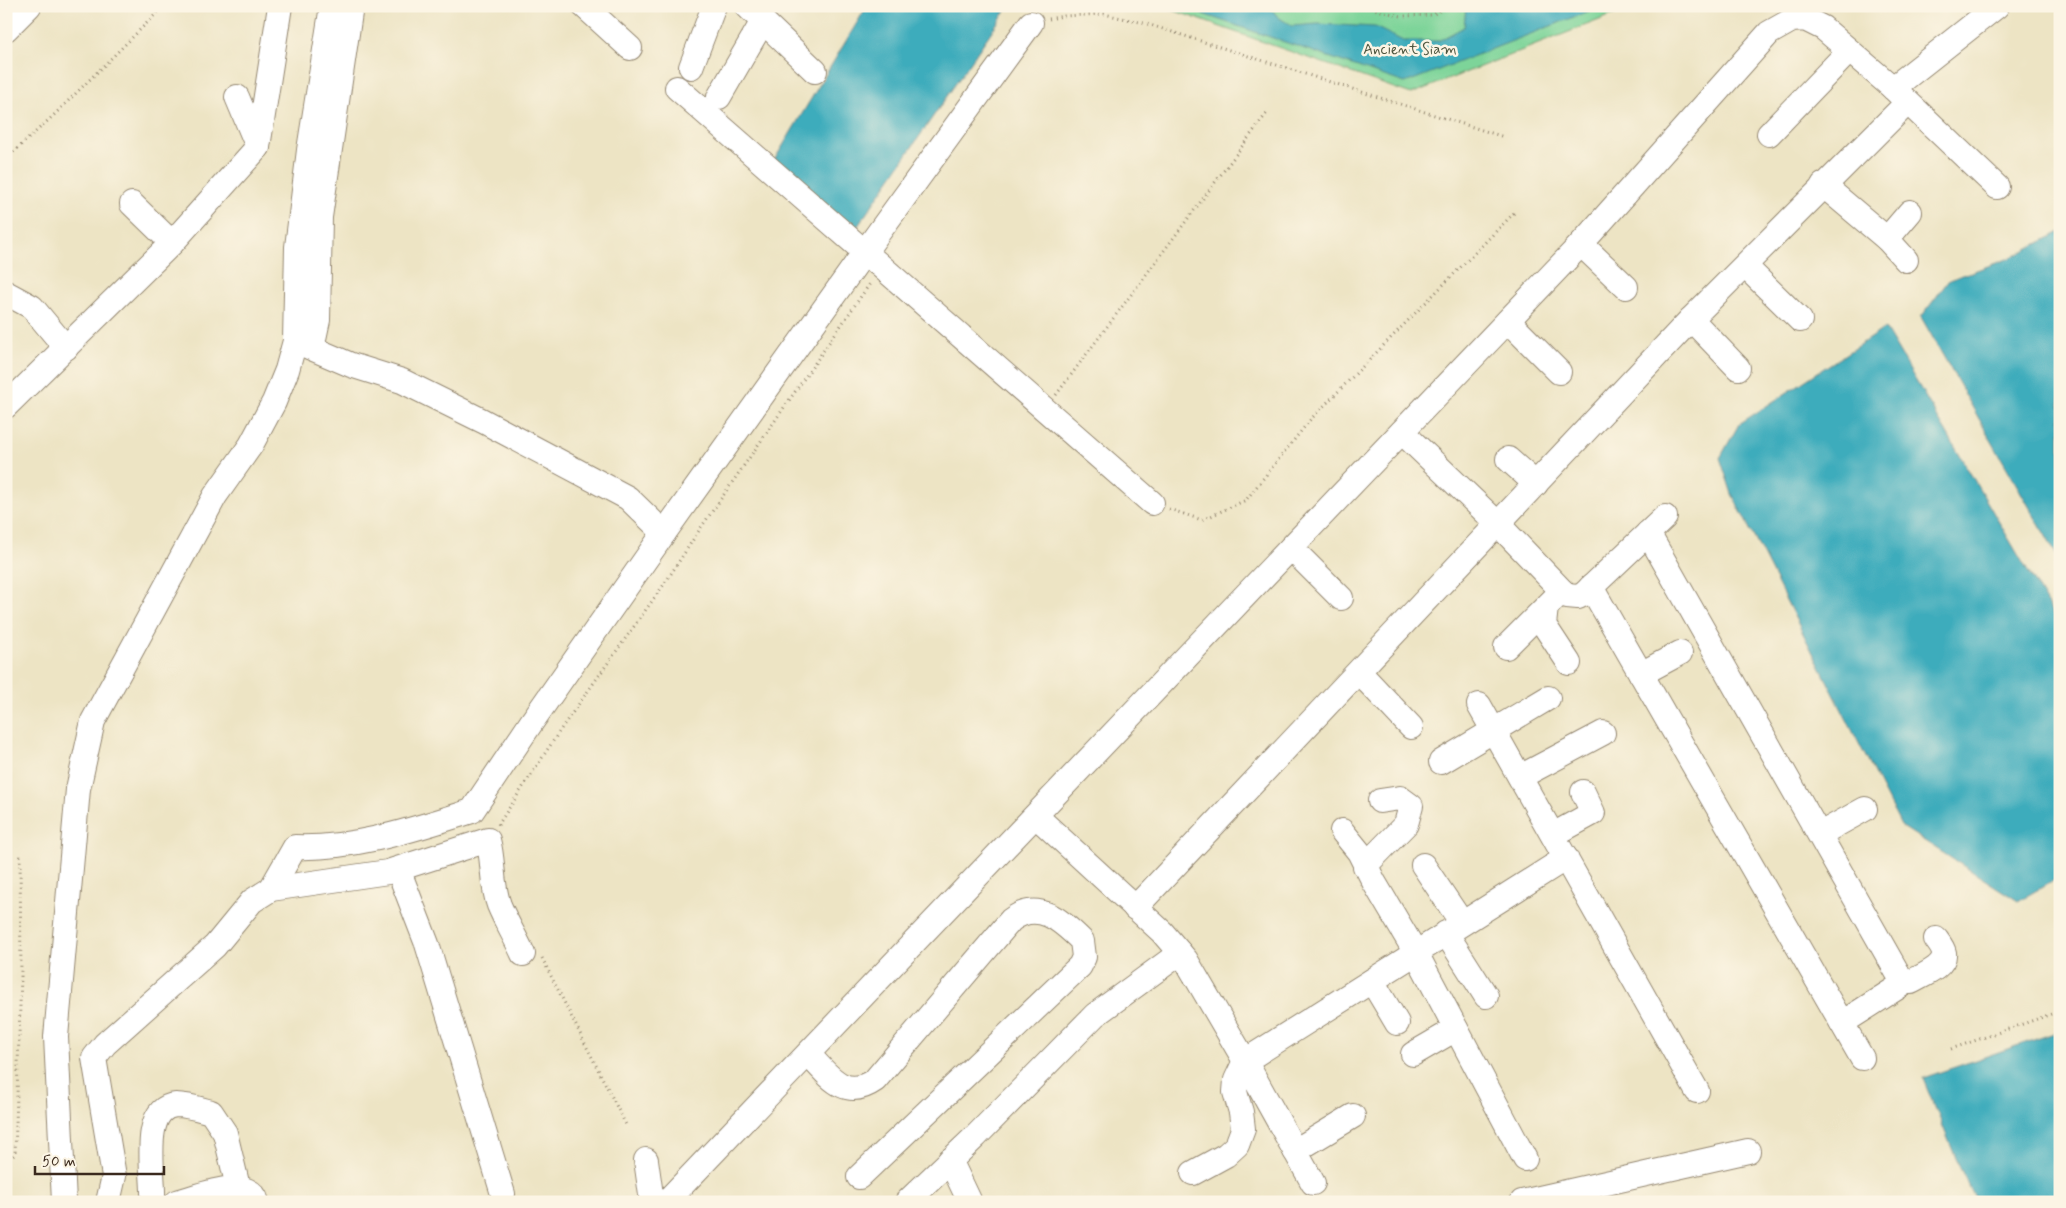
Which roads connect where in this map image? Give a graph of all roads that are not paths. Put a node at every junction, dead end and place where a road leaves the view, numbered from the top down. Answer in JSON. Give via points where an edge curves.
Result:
{"nodes":[{"id":1,"x":29,"y":6,"type":"edge"},
{"id":2,"x":280,"y":6,"type":"edge"},
{"id":3,"x":332,"y":6,"type":"edge"},
{"id":4,"x":352,"y":6,"type":"edge"},
{"id":5,"x":584,"y":6,"type":"edge"},
{"id":6,"x":714,"y":6,"type":"edge"},
{"id":7,"x":1997,"y":6,"type":"edge"},
{"id":8,"x":755,"y":14,"type":"edge"},
{"id":9,"x":1031,"y":24,"type":"road end"},
{"id":10,"x":6,"y":29,"type":"edge"},
{"id":11,"x":630,"y":48,"type":"dead end"},
{"id":12,"x":1849,"y":51,"type":"junction"},
{"id":13,"x":691,"y":67,"type":"dead end"},
{"id":14,"x":815,"y":71,"type":"dead end"},
{"id":15,"x":677,"y":88,"type":"dead end"},
{"id":16,"x":1900,"y":95,"type":"junction"},
{"id":17,"x":237,"y":97,"type":"dead end"},
{"id":18,"x":719,"y":97,"type":"dead end"},
{"id":19,"x":1768,"y":134,"type":"dead end"},
{"id":20,"x":258,"y":147,"type":"junction"},
{"id":21,"x":1823,"y":185,"type":"junction"},
{"id":22,"x":1997,"y":187,"type":"dead end"},
{"id":23,"x":132,"y":204,"type":"dead end"},
{"id":24,"x":1910,"y":212,"type":"dead end"},
{"id":25,"x":1887,"y":240,"type":"junction"},
{"id":26,"x":172,"y":244,"type":"junction"},
{"id":27,"x":1581,"y":244,"type":"junction"},
{"id":28,"x":874,"y":259,"type":"junction"},
{"id":29,"x":1906,"y":260,"type":"dead end"},
{"id":30,"x":1745,"y":266,"type":"junction"},
{"id":31,"x":1626,"y":287,"type":"dead end"},
{"id":32,"x":6,"y":293,"type":"edge"},
{"id":33,"x":1691,"y":319,"type":"junction"},
{"id":34,"x":1800,"y":320,"type":"dead end"},
{"id":35,"x":1508,"y":321,"type":"junction"},
{"id":36,"x":304,"y":344,"type":"junction"},
{"id":37,"x":66,"y":348,"type":"junction"},
{"id":38,"x":1738,"y":368,"type":"dead end"},
{"id":39,"x":1559,"y":372,"type":"dead end"},
{"id":40,"x":6,"y":406,"type":"edge"},
{"id":41,"x":1402,"y":432,"type":"junction"},
{"id":42,"x":1508,"y":459,"type":"dead end"},
{"id":43,"x":1536,"y":484,"type":"junction"},
{"id":44,"x":1152,"y":503,"type":"road end"},
{"id":45,"x":1665,"y":516,"type":"dead end"},
{"id":46,"x":1498,"y":524,"type":"junction"},
{"id":47,"x":664,"y":533,"type":"junction"},
{"id":48,"x":1648,"y":533,"type":"junction"},
{"id":49,"x":1291,"y":548,"type":"junction"},
{"id":50,"x":1591,"y":587,"type":"junction"},
{"id":51,"x":1562,"y":591,"type":"junction"},
{"id":52,"x":1341,"y":598,"type":"dead end"},
{"id":53,"x":1680,"y":653,"type":"dead end"},
{"id":54,"x":1569,"y":663,"type":"dead end"},
{"id":55,"x":1359,"y":672,"type":"junction"},
{"id":56,"x":1641,"y":674,"type":"junction"},
{"id":57,"x":1548,"y":698,"type":"dead end"},
{"id":58,"x":1479,"y":705,"type":"dead end"},
{"id":59,"x":1411,"y":727,"type":"dead end"},
{"id":60,"x":1494,"y":732,"type":"junction"},
{"id":61,"x":1603,"y":733,"type":"dead end"},
{"id":62,"x":1441,"y":762,"type":"dead end"},
{"id":63,"x":1520,"y":777,"type":"junction"},
{"id":64,"x":1583,"y":792,"type":"dead end"},
{"id":65,"x":1380,"y":801,"type":"dead end"},
{"id":66,"x":1865,"y":809,"type":"dead end"},
{"id":67,"x":1036,"y":816,"type":"junction"},
{"id":68,"x":1342,"y":831,"type":"dead end"},
{"id":69,"x":1820,"y":834,"type":"junction"},
{"id":70,"x":1553,"y":835,"type":"junction"},
{"id":71,"x":1566,"y":858,"type":"junction"},
{"id":72,"x":1423,"y":865,"type":"dead end"},
{"id":73,"x":1365,"y":866,"type":"junction"},
{"id":74,"x":398,"y":869,"type":"junction"},
{"id":75,"x":272,"y":889,"type":"junction"},
{"id":76,"x":1135,"y":908,"type":"junction"},
{"id":77,"x":1454,"y":928,"type":"junction"},
{"id":78,"x":1936,"y":939,"type":"dead end"},
{"id":79,"x":1180,"y":953,"type":"junction"},
{"id":80,"x":1416,"y":953,"type":"junction"},
{"id":81,"x":532,"y":955,"type":"road end"},
{"id":82,"x":1372,"y":981,"type":"junction"},
{"id":83,"x":1906,"y":982,"type":"junction"},
{"id":84,"x":1486,"y":996,"type":"dead end"},
{"id":85,"x":1396,"y":1023,"type":"dead end"},
{"id":86,"x":1842,"y":1023,"type":"junction"},
{"id":87,"x":1456,"y":1029,"type":"junction"},
{"id":88,"x":1413,"y":1054,"type":"dead end"},
{"id":89,"x":809,"y":1055,"type":"junction"},
{"id":90,"x":1862,"y":1058,"type":"dead end"},
{"id":91,"x":1245,"y":1061,"type":"junction"},
{"id":92,"x":1697,"y":1091,"type":"dead end"},
{"id":93,"x":1353,"y":1116,"type":"dead end"},
{"id":94,"x":1295,"y":1151,"type":"junction"},
{"id":95,"x":1748,"y":1151,"type":"dead end"},
{"id":96,"x":1524,"y":1159,"type":"dead end"},
{"id":97,"x":646,"y":1160,"type":"dead end"},
{"id":98,"x":950,"y":1160,"type":"junction"},
{"id":99,"x":1193,"y":1173,"type":"dead end"},
{"id":100,"x":859,"y":1177,"type":"dead end"},
{"id":101,"x":1313,"y":1183,"type":"dead end"},
{"id":102,"x":238,"y":1187,"type":"junction"},
{"id":103,"x":504,"y":1194,"type":"dead end"},
{"id":104,"x":969,"y":1200,"type":"dead end"},
{"id":105,"x":64,"y":1202,"type":"edge"},
{"id":106,"x":108,"y":1202,"type":"edge"},
{"id":107,"x":153,"y":1202,"type":"edge"},
{"id":108,"x":178,"y":1202,"type":"edge"},
{"id":109,"x":257,"y":1202,"type":"edge"},
{"id":110,"x":652,"y":1202,"type":"edge"},
{"id":111,"x":666,"y":1202,"type":"edge"},
{"id":112,"x":907,"y":1202,"type":"edge"},
{"id":113,"x":1522,"y":1202,"type":"edge"}],
"edges":[{"from":1,"to":10,"type":"street"},
{"from":2,"to":20,"type":"street"},
{"from":3,"to":36,"type":"street","via":[[309,150],[298,247]]},
{"from":4,"to":36,"type":"street","via":[[320,217],[318,320]]},
{"from":5,"to":11,"type":"street"},
{"from":6,"to":13,"type":"street"},
{"from":7,"to":16,"type":"street"},
{"from":8,"to":14,"type":"street"},
{"from":8,"to":18,"type":"street"},
{"from":9,"to":28,"type":"street"},
{"from":12,"to":16,"type":"street"},
{"from":12,"to":19,"type":"street"},
{"from":12,"to":27,"type":"street","via":[[1823,28],[1805,19],[1792,20],[1769,33]]},
{"from":15,"to":28,"type":"street"},
{"from":16,"to":21,"type":"street"},
{"from":16,"to":22,"type":"street"},
{"from":17,"to":20,"type":"street"},
{"from":20,"to":26,"type":"street"},
{"from":21,"to":25,"type":"street"},
{"from":21,"to":30,"type":"street"},
{"from":23,"to":26,"type":"street"},
{"from":24,"to":25,"type":"street"},
{"from":25,"to":29,"type":"street"},
{"from":26,"to":37,"type":"street"},
{"from":27,"to":31,"type":"street"},
{"from":27,"to":35,"type":"street"},
{"from":28,"to":44,"type":"street"},
{"from":28,"to":47,"type":"street"},
{"from":30,"to":33,"type":"street"},
{"from":30,"to":34,"type":"street"},
{"from":32,"to":37,"type":"street","via":[[32,307]]},
{"from":33,"to":38,"type":"street"},
{"from":33,"to":43,"type":"street"},
{"from":35,"to":39,"type":"street"},
{"from":35,"to":41,"type":"street"},
{"from":36,"to":47,"type":"street","via":[[351,365],[402,381],[559,461],[628,498]]},
{"from":36,"to":105,"type":"street","via":[[287,370],[251,445],[215,496],[93,720],[78,789],[56,1037]]},
{"from":37,"to":40,"type":"street"},
{"from":41,"to":46,"type":"street"},
{"from":41,"to":49,"type":"street"},
{"from":42,"to":43,"type":"street"},
{"from":43,"to":46,"type":"street"},
{"from":45,"to":48,"type":"street"},
{"from":46,"to":51,"type":"street"},
{"from":46,"to":55,"type":"street"},
{"from":47,"to":75,"type":"street","via":[[472,811],[366,842],[323,848],[295,847]]},
{"from":48,"to":50,"type":"street"},
{"from":48,"to":69,"type":"street"},
{"from":49,"to":52,"type":"street"},
{"from":49,"to":67,"type":"street"},
{"from":50,"to":51,"type":"street","via":[[1578,597],[1567,596]]},
{"from":50,"to":56,"type":"street"},
{"from":51,"to":54,"type":"street","via":[[1527,626],[1520,633],[1506,647],[1546,607],[1544,625]]},
{"from":53,"to":56,"type":"street"},
{"from":55,"to":59,"type":"street"},
{"from":55,"to":76,"type":"street"},
{"from":56,"to":86,"type":"street"},
{"from":57,"to":60,"type":"street"},
{"from":58,"to":60,"type":"street"},
{"from":60,"to":62,"type":"street"},
{"from":60,"to":63,"type":"street"},
{"from":61,"to":63,"type":"street"},
{"from":63,"to":70,"type":"street"},
{"from":64,"to":70,"type":"street","via":[[1593,813]]},
{"from":65,"to":73,"type":"street","via":[[1400,798],[1411,806],[1406,824]]},
{"from":66,"to":69,"type":"street"},
{"from":67,"to":76,"type":"street"},
{"from":67,"to":89,"type":"street"},
{"from":68,"to":73,"type":"street","via":[[1359,852]]},
{"from":69,"to":83,"type":"street","via":[[1900,977]]},
{"from":70,"to":71,"type":"street"},
{"from":71,"to":77,"type":"street"},
{"from":71,"to":92,"type":"street"},
{"from":72,"to":77,"type":"street"},
{"from":73,"to":80,"type":"street"},
{"from":74,"to":75,"type":"street"},
{"from":74,"to":81,"type":"street","via":[[488,840],[499,905]]},
{"from":74,"to":103,"type":"street","via":[[427,944]]},
{"from":75,"to":106,"type":"street","via":[[252,901],[215,946],[105,1044],[94,1058],[114,1176]]},
{"from":76,"to":79,"type":"street"},
{"from":77,"to":80,"type":"street"},
{"from":77,"to":84,"type":"street"},
{"from":78,"to":83,"type":"street","via":[[1944,954],[1940,965]]},
{"from":79,"to":91,"type":"street"},
{"from":79,"to":98,"type":"street","via":[[1095,1015]]},
{"from":80,"to":82,"type":"street"},
{"from":80,"to":87,"type":"street"},
{"from":82,"to":85,"type":"street"},
{"from":82,"to":91,"type":"street"},
{"from":83,"to":86,"type":"street"},
{"from":86,"to":90,"type":"street"},
{"from":87,"to":88,"type":"street"},
{"from":87,"to":96,"type":"street"},
{"from":89,"to":100,"type":"street","via":[[842,1086],[865,1088],[1019,913],[1035,910],[1045,913],[1056,918],[1082,941],[1084,957],[1080,966]]},
{"from":89,"to":111,"type":"street"},
{"from":91,"to":94,"type":"street"},
{"from":91,"to":99,"type":"street","via":[[1236,1080],[1243,1129],[1237,1145],[1226,1155]]},
{"from":93,"to":94,"type":"street"},
{"from":94,"to":101,"type":"street"},
{"from":95,"to":113,"type":"street"},
{"from":97,"to":110,"type":"street"},
{"from":98,"to":104,"type":"street"},
{"from":98,"to":112,"type":"street"},
{"from":102,"to":107,"type":"street","via":[[225,1133],[210,1112],[177,1105],[165,1107],[156,1117],[152,1130]]},
{"from":102,"to":108,"type":"street"},
{"from":102,"to":109,"type":"street","via":[[250,1190]]}]}
